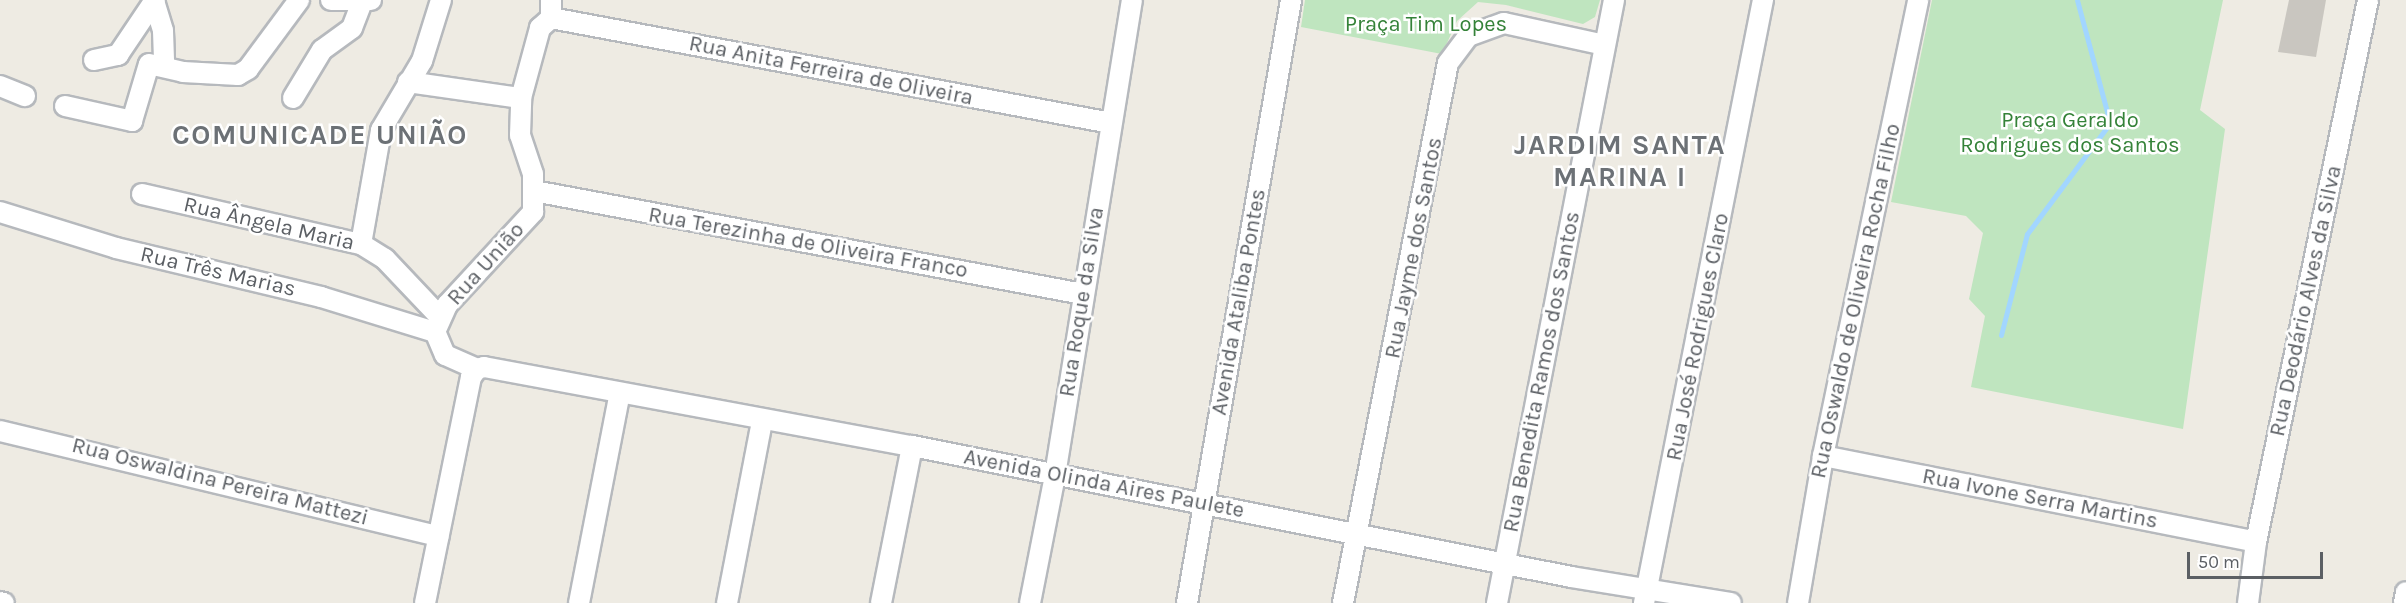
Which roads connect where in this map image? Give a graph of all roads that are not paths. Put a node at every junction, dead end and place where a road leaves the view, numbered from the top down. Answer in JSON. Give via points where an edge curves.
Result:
{"nodes":[{"id":1,"x":299,"y":0,"type":"edge"},
{"id":2,"x":331,"y":0,"type":"edge"},
{"id":3,"x":441,"y":0,"type":"edge"},
{"id":4,"x":1132,"y":0,"type":"edge"},
{"id":5,"x":1291,"y":0,"type":"edge"},
{"id":6,"x":1614,"y":0,"type":"edge"},
{"id":7,"x":1763,"y":0,"type":"edge"},
{"id":8,"x":1918,"y":0,"type":"edge"},
{"id":9,"x":2368,"y":0,"type":"edge"},
{"id":10,"x":154,"y":1,"type":"edge"},
{"id":11,"x":366,"y":1,"type":"edge"},
{"id":12,"x":551,"y":9,"type":"edge"},
{"id":13,"x":1605,"y":45,"type":"junction"},
{"id":14,"x":94,"y":60,"type":"dead end"},
{"id":15,"x":164,"y":67,"type":"junction"},
{"id":16,"x":408,"y":82,"type":"junction"},
{"id":17,"x":0,"y":86,"type":"edge"},
{"id":18,"x":24,"y":96,"type":"dead end"},
{"id":19,"x":293,"y":98,"type":"dead end"},
{"id":20,"x":521,"y":98,"type":"junction"},
{"id":21,"x":65,"y":106,"type":"dead end"},
{"id":22,"x":1111,"y":123,"type":"junction"},
{"id":23,"x":534,"y":191,"type":"junction"},
{"id":24,"x":142,"y":194,"type":"dead end"},
{"id":25,"x":0,"y":212,"type":"edge"},
{"id":26,"x":361,"y":243,"type":"junction"},
{"id":27,"x":1083,"y":294,"type":"junction"},
{"id":28,"x":438,"y":324,"type":"junction"},
{"id":29,"x":445,"y":355,"type":"junction"},
{"id":30,"x":477,"y":369,"type":"junction"},
{"id":31,"x":620,"y":393,"type":"junction"},
{"id":32,"x":467,"y":395,"type":"junction"},
{"id":33,"x":762,"y":421,"type":"junction"},
{"id":34,"x":0,"y":431,"type":"edge"},
{"id":35,"x":912,"y":446,"type":"junction"},
{"id":36,"x":1823,"y":456,"type":"junction"},
{"id":37,"x":1055,"y":475,"type":"junction"},
{"id":38,"x":1204,"y":504,"type":"junction"},
{"id":39,"x":1357,"y":532,"type":"junction"},
{"id":40,"x":439,"y":536,"type":"junction"},
{"id":41,"x":2256,"y":542,"type":"junction"},
{"id":42,"x":1505,"y":564,"type":"junction"},
{"id":43,"x":2406,"y":592,"type":"edge"},
{"id":44,"x":1645,"y":595,"type":"edge"},
{"id":45,"x":425,"y":603,"type":"edge"},
{"id":46,"x":579,"y":603,"type":"edge"},
{"id":47,"x":727,"y":603,"type":"edge"},
{"id":48,"x":881,"y":603,"type":"edge"},
{"id":49,"x":1030,"y":603,"type":"edge"},
{"id":50,"x":1187,"y":603,"type":"edge"},
{"id":51,"x":1343,"y":603,"type":"edge"},
{"id":52,"x":1497,"y":603,"type":"edge"},
{"id":53,"x":1731,"y":603,"type":"edge"},
{"id":54,"x":1798,"y":603,"type":"edge"},
{"id":55,"x":2248,"y":603,"type":"edge"},
{"id":56,"x":2404,"y":603,"type":"edge"}],
"edges":[{"from":1,"to":15,"type":"street","via":[[248,69],[238,75]]},
{"from":2,"to":11,"type":"street"},
{"from":3,"to":16,"type":"street","via":[[422,61]]},
{"from":4,"to":22,"type":"street","name":"Rua Roque da Silva"},
{"from":5,"to":38,"type":"street","name":"Avenida Ataliba Pontes"},
{"from":6,"to":13,"type":"street","name":"Rua Benedita Ramos dos Santos"},
{"from":7,"to":44,"type":"street","name":"Rua José Rodrigues Claro"},
{"from":8,"to":36,"type":"street","name":"Rua Oswaldo de Oliveira Rocha Filho"},
{"from":9,"to":41,"type":"street","name":"Rua Deodário Alves da Silva"},
{"from":10,"to":14,"type":"street","via":[[118,55]]},
{"from":10,"to":15,"type":"street","via":[[163,32]]},
{"from":11,"to":19,"type":"street","via":[[352,28],[322,50]]},
{"from":12,"to":20,"type":"street","name":"Rua União","via":[[540,28]]},
{"from":12,"to":22,"type":"street","name":"Rua Anita Ferreira de Oliveira"},
{"from":13,"to":39,"type":"street","name":"Rua Jayme dos Santos","via":[[1504,23],[1468,36],[1449,63]]},
{"from":13,"to":42,"type":"street","name":"Rua Benedita Ramos dos Santos"},
{"from":15,"to":21,"type":"street","via":[[149,64],[132,121]]},
{"from":16,"to":20,"type":"street"},
{"from":16,"to":26,"type":"street","via":[[381,130]]},
{"from":17,"to":18,"type":"street"},
{"from":20,"to":23,"type":"street","name":"Rua União","via":[[520,135],[533,174]]},
{"from":22,"to":27,"type":"street","name":"Rua Roque da Silva"},
{"from":23,"to":27,"type":"street","name":"Rua Terezinha de Oliveira Franco"},
{"from":23,"to":28,"type":"street","name":"Rua União","via":[[533,212]]},
{"from":24,"to":26,"type":"street","name":"Rua Ângela Maria"},
{"from":25,"to":28,"type":"street","name":"Rua Três Marias","via":[[116,248]]},
{"from":26,"to":28,"type":"street","name":"Rua Ângela Maria","via":[[385,259]]},
{"from":27,"to":37,"type":"street","name":"Rua Roque da Silva"},
{"from":28,"to":29,"type":"street","name":"Rua União","via":[[437,343]]},
{"from":29,"to":30,"type":"street"},
{"from":29,"to":32,"type":"street","name":"Rua União"},
{"from":30,"to":31,"type":"street","name":"Avenida Olinda Aires Paulete","via":[[484,367]]},
{"from":30,"to":32,"type":"street"},
{"from":31,"to":33,"type":"street","name":"Avenida Olinda Aires Paulete"},
{"from":31,"to":46,"type":"street"},
{"from":32,"to":40,"type":"street"},
{"from":33,"to":35,"type":"street","name":"Avenida Olinda Aires Paulete"},
{"from":33,"to":47,"type":"street"},
{"from":34,"to":40,"type":"street","name":"Rua Oswaldina Pereira Mattezi"},
{"from":35,"to":37,"type":"street","name":"Avenida Olinda Aires Paulete"},
{"from":35,"to":48,"type":"street"},
{"from":36,"to":41,"type":"street","name":"Rua Ivone Serra Martins"},
{"from":36,"to":54,"type":"street","name":"Rua Oswaldo de Oliveira Rocha Filho"},
{"from":37,"to":38,"type":"street","name":"Avenida Olinda Aires Paulete"},
{"from":37,"to":49,"type":"street","name":"Rua Roque da Silva"},
{"from":38,"to":39,"type":"street","name":"Avenida Olinda Aires Paulete"},
{"from":38,"to":50,"type":"street","name":"Avenida Ataliba Pontes"},
{"from":39,"to":42,"type":"street","name":"Avenida Olinda Aires Paulete"},
{"from":39,"to":51,"type":"street","name":"Rua Jayme dos Santos"},
{"from":40,"to":45,"type":"street"},
{"from":41,"to":55,"type":"street","name":"Rua Deodário Alves da Silva"},
{"from":42,"to":44,"type":"street","name":"Avenida Olinda Aires Paulete"},
{"from":42,"to":52,"type":"street","name":"Rua Benedita Ramos dos Santos"},
{"from":43,"to":56,"type":"street"},
{"from":44,"to":53,"type":"street","name":"Avenida Olinda Aires Paulete"}]}
